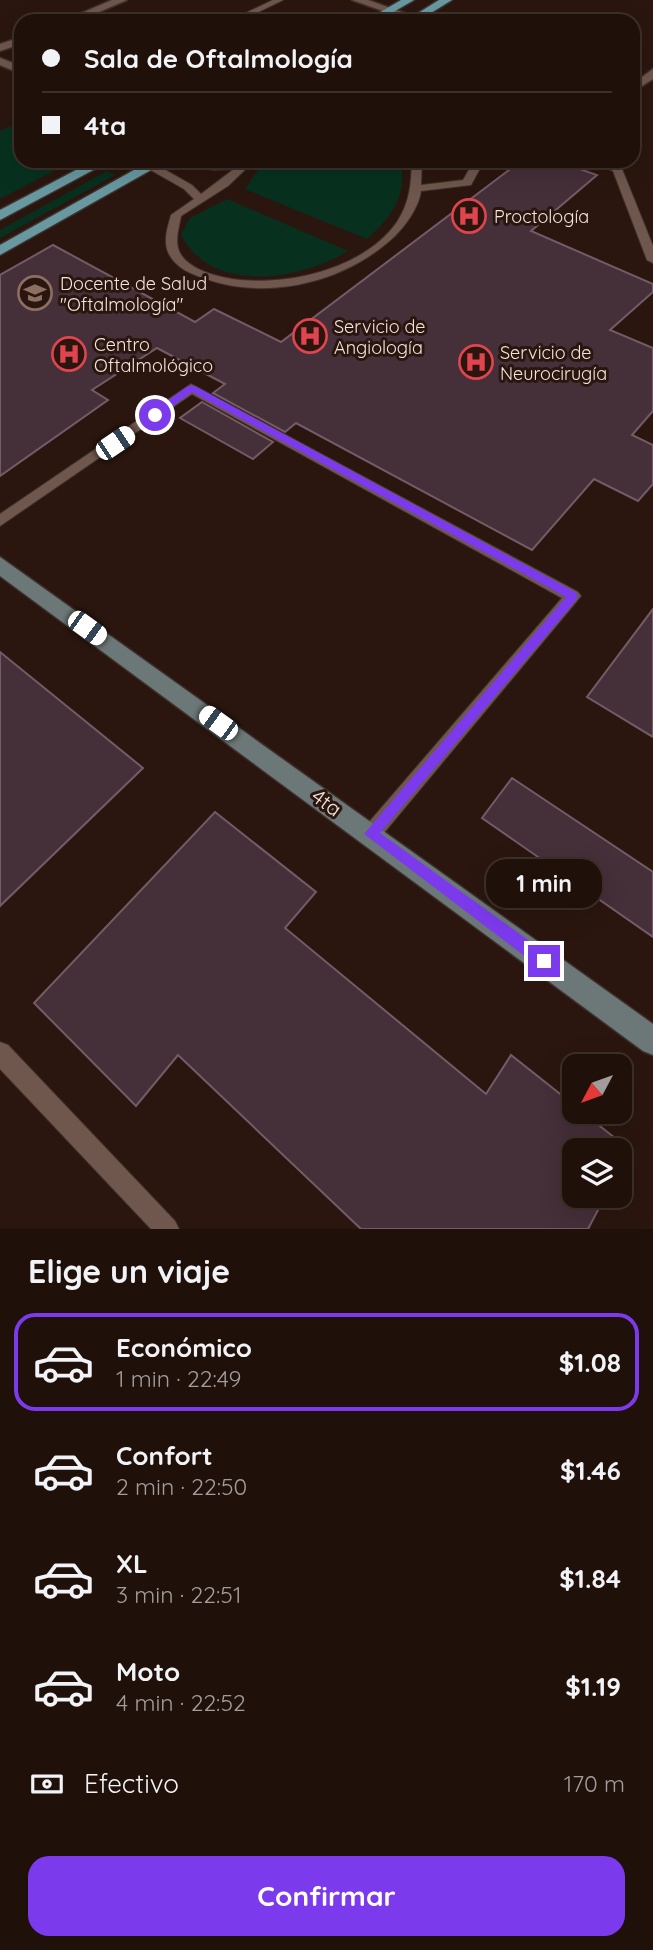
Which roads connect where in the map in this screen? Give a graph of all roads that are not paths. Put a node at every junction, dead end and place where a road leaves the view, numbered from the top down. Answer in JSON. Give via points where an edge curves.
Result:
{"nodes":[{"id":1,"x":122,"y":0,"type":"edge"},
{"id":2,"x":279,"y":0,"type":"edge"},
{"id":3,"x":357,"y":0,"type":"edge"},
{"id":4,"x":408,"y":0,"type":"edge"},
{"id":5,"x":447,"y":0,"type":"edge"},
{"id":6,"x":389,"y":11,"type":"junction"},
{"id":7,"x":86,"y":14,"type":"edge"},
{"id":8,"x":248,"y":14,"type":"edge"},
{"id":9,"x":383,"y":14,"type":"edge"},
{"id":10,"x":398,"y":14,"type":"edge"},
{"id":11,"x":425,"y":14,"type":"edge"},
{"id":12,"x":90,"y":168,"type":"edge"},
{"id":13,"x":149,"y":168,"type":"edge"},
{"id":14,"x":162,"y":168,"type":"edge"},
{"id":15,"x":242,"y":168,"type":"edge"},
{"id":16,"x":418,"y":168,"type":"edge"},
{"id":17,"x":475,"y":168,"type":"edge"},
{"id":18,"x":614,"y":168,"type":"edge"},
{"id":19,"x":419,"y":188,"type":"junction"},
{"id":20,"x":199,"y":198,"type":"junction"},
{"id":21,"x":0,"y":216,"type":"edge"},
{"id":22,"x":0,"y":251,"type":"edge"},
{"id":23,"x":653,"y":260,"type":"edge"},
{"id":24,"x":0,"y":521,"type":"edge"},
{"id":25,"x":0,"y":565,"type":"edge"},
{"id":26,"x":371,"y":834,"type":"junction"},
{"id":27,"x":653,"y":1041,"type":"edge"},
{"id":28,"x":0,"y":1053,"type":"edge"},
{"id":29,"x":167,"y":1229,"type":"edge"}],
"edges":[{"from":1,"to":7,"type":"street"},
{"from":2,"to":8,"type":"lane"},
{"from":3,"to":6,"type":"street"},
{"from":4,"to":6,"type":"main road"},
{"from":5,"to":11,"type":"main road"},
{"from":6,"to":9,"type":"main road"},
{"from":6,"to":10,"type":"street"},
{"from":12,"to":21,"type":"main road"},
{"from":13,"to":22,"type":"main road"},
{"from":14,"to":20,"type":"lane"},
{"from":15,"to":20,"type":"lane"},
{"from":16,"to":19,"type":"lane"},
{"from":17,"to":19,"type":"lane","via":[[467,183]]},
{"from":18,"to":23,"type":"lane"},
{"from":19,"to":20,"type":"lane","via":[[401,222],[353,264],[275,287],[214,282],[187,268],[174,253],[176,215]]},
{"from":24,"to":26,"type":"lane","via":[[191,388],[573,596]]},
{"from":25,"to":26,"type":"street","name":"4ta"},
{"from":26,"to":27,"type":"street","name":"4ta"},
{"from":28,"to":29,"type":"lane"}]}
